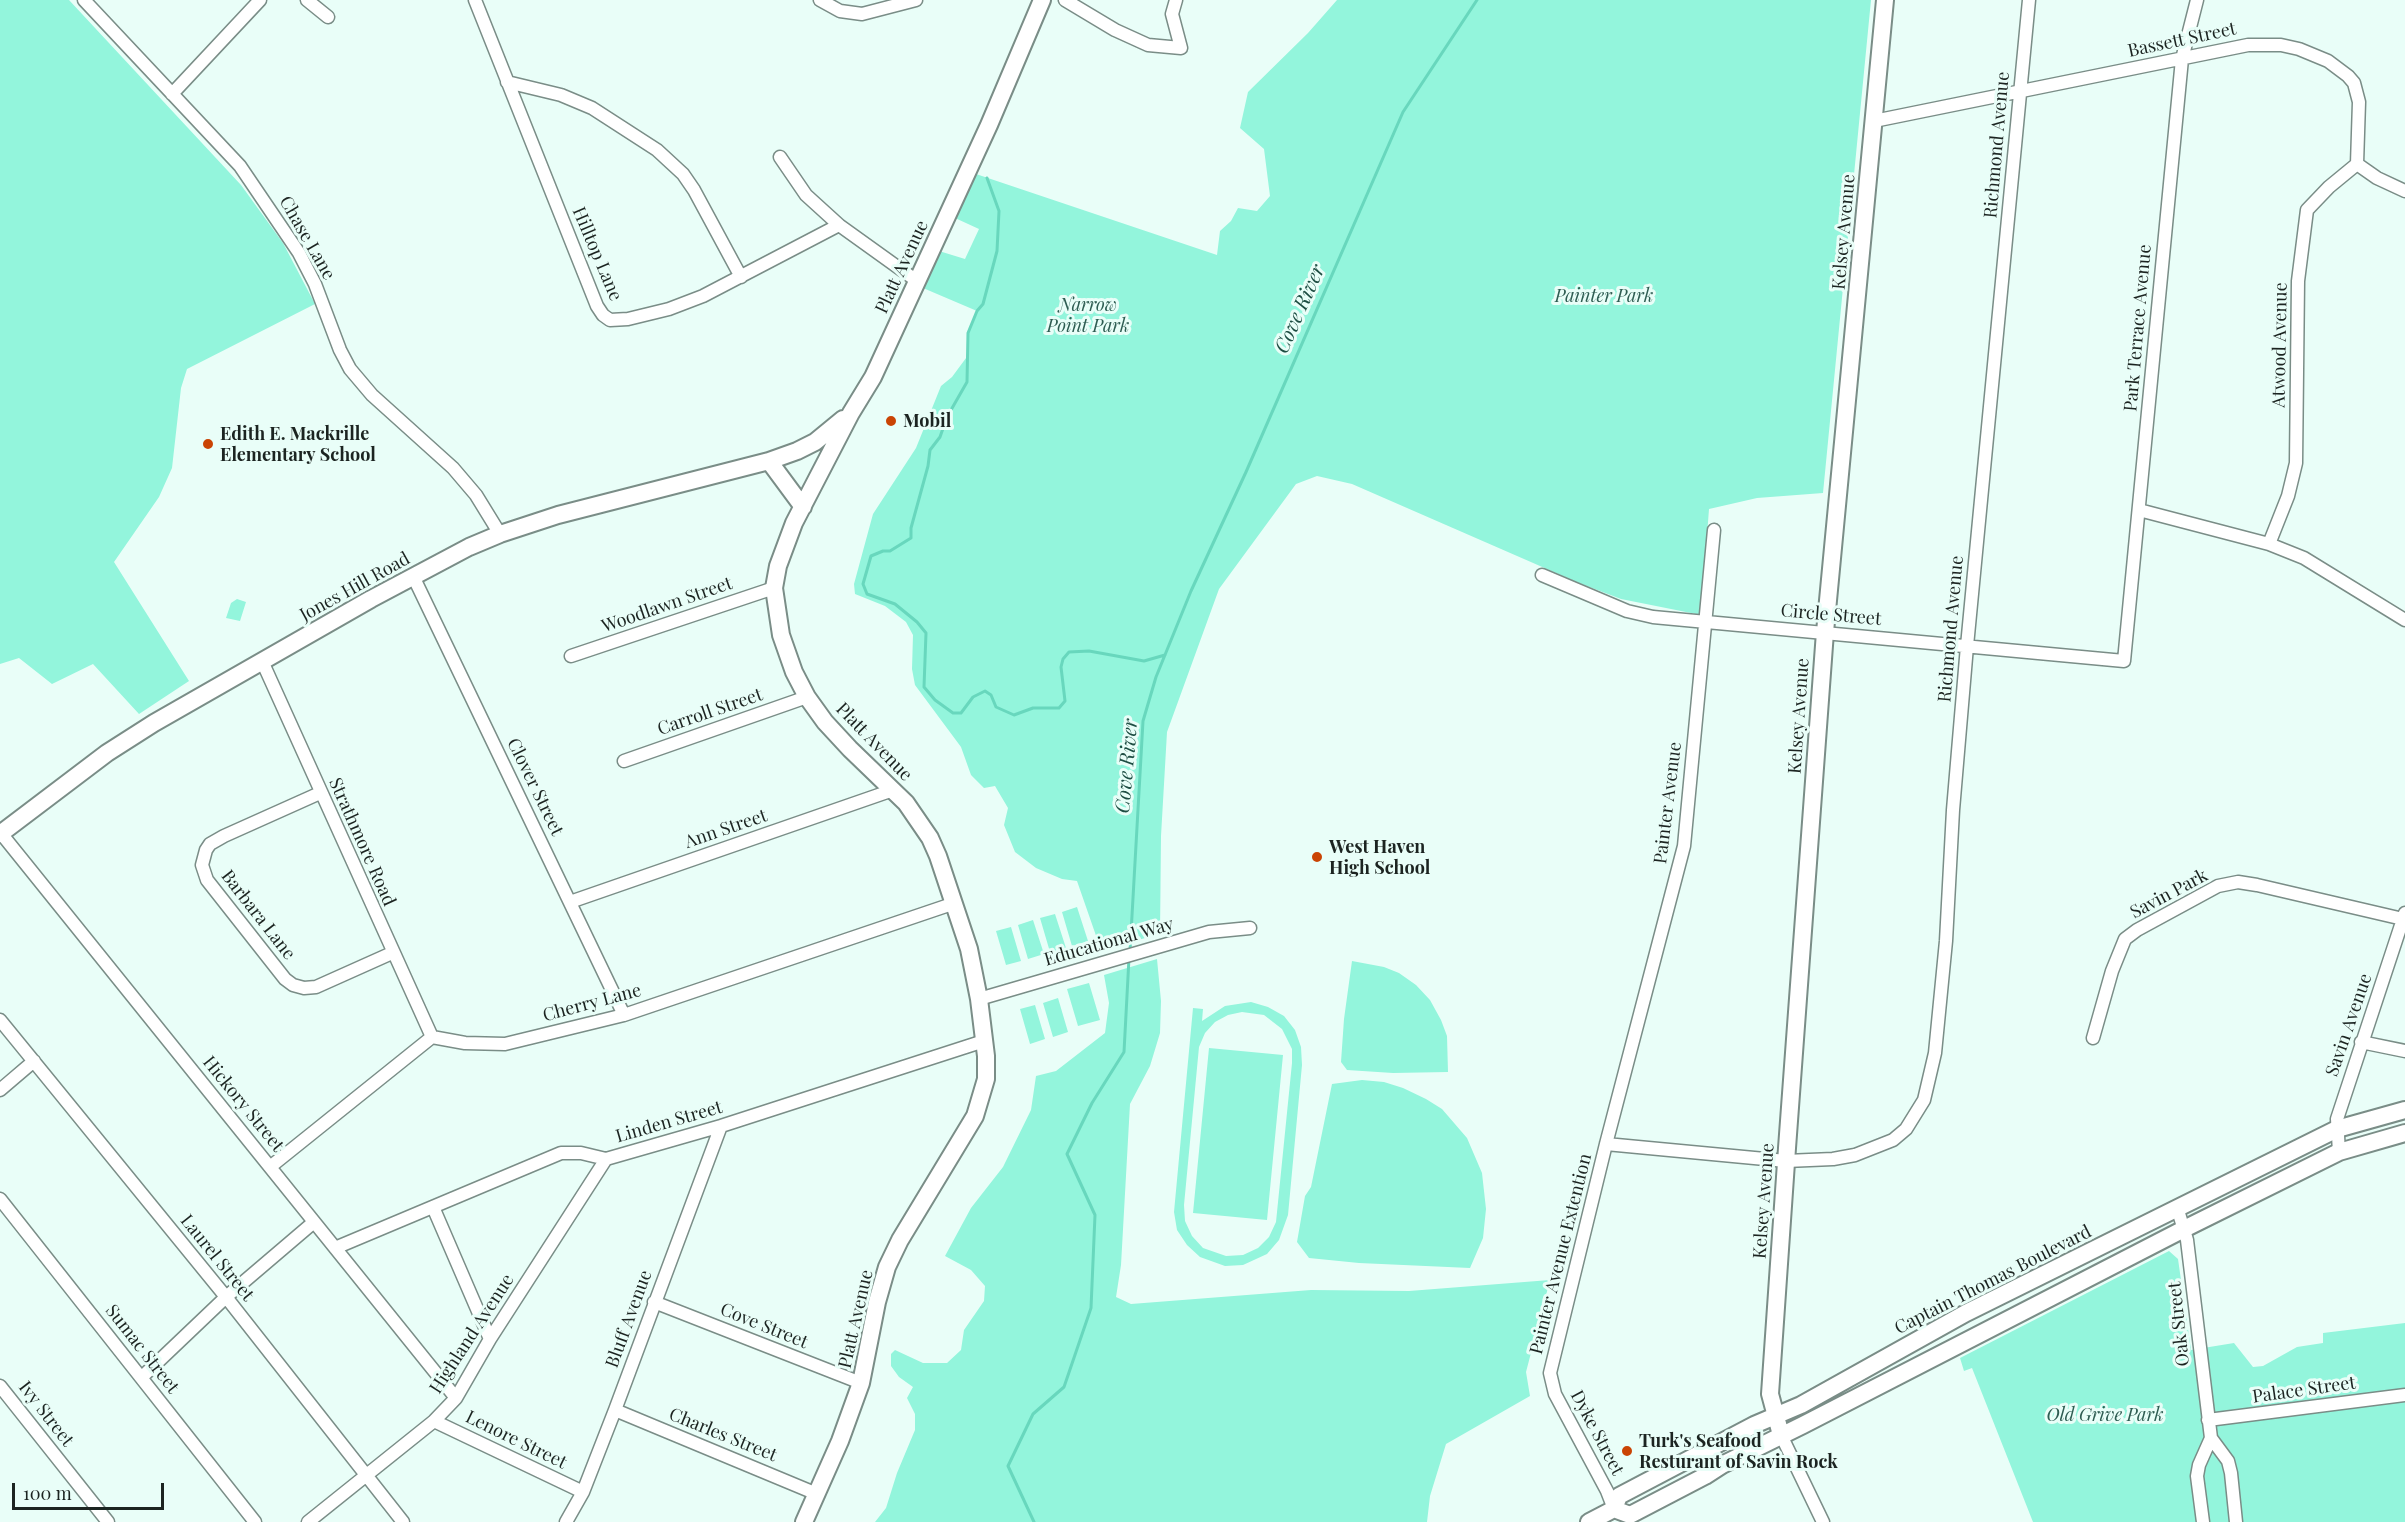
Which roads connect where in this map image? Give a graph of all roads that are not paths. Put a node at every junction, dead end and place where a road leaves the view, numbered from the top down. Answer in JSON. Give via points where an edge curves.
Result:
{"nodes":[{"id":1,"x":84,"y":0,"type":"edge"},
{"id":2,"x":260,"y":0,"type":"edge"},
{"id":3,"x":307,"y":0,"type":"edge"},
{"id":4,"x":475,"y":0,"type":"edge"},
{"id":5,"x":820,"y":0,"type":"edge"},
{"id":6,"x":916,"y":0,"type":"edge"},
{"id":7,"x":1065,"y":0,"type":"edge"},
{"id":8,"x":1176,"y":0,"type":"edge"},
{"id":9,"x":1885,"y":0,"type":"edge"},
{"id":10,"x":2029,"y":0,"type":"edge"},
{"id":11,"x":2197,"y":0,"type":"edge"},
{"id":12,"x":1040,"y":1,"type":"edge"},
{"id":13,"x":328,"y":17,"type":"dead end"},
{"id":14,"x":2182,"y":59,"type":"junction"},
{"id":15,"x":507,"y":82,"type":"junction"},
{"id":16,"x":2020,"y":92,"type":"junction"},
{"id":17,"x":172,"y":94,"type":"junction"},
{"id":18,"x":1874,"y":121,"type":"junction"},
{"id":19,"x":780,"y":157,"type":"dead end"},
{"id":20,"x":2357,"y":164,"type":"junction"},
{"id":21,"x":2405,"y":191,"type":"edge"},
{"id":22,"x":839,"y":225,"type":"junction"},
{"id":23,"x":741,"y":277,"type":"junction"},
{"id":24,"x":917,"y":281,"type":"junction"},
{"id":25,"x":851,"y":413,"type":"junction"},
{"id":26,"x":769,"y":461,"type":"junction"},
{"id":27,"x":803,"y":507,"type":"junction"},
{"id":28,"x":2139,"y":510,"type":"junction"},
{"id":29,"x":1714,"y":530,"type":"dead end"},
{"id":30,"x":500,"y":534,"type":"junction"},
{"id":31,"x":2269,"y":544,"type":"junction"},
{"id":32,"x":1542,"y":574,"type":"dead end"},
{"id":33,"x":413,"y":576,"type":"junction"},
{"id":34,"x":774,"y":588,"type":"junction"},
{"id":35,"x":2405,"y":620,"type":"edge"},
{"id":36,"x":1706,"y":622,"type":"junction"},
{"id":37,"x":1825,"y":632,"type":"junction"},
{"id":38,"x":1966,"y":646,"type":"junction"},
{"id":39,"x":571,"y":656,"type":"dead end"},
{"id":40,"x":262,"y":661,"type":"junction"},
{"id":41,"x":2124,"y":662,"type":"joint"},
{"id":42,"x":807,"y":697,"type":"junction"},
{"id":43,"x":624,"y":761,"type":"dead end"},
{"id":44,"x":893,"y":790,"type":"junction"},
{"id":45,"x":320,"y":793,"type":"junction"},
{"id":46,"x":0,"y":833,"type":"edge"},
{"id":47,"x":570,"y":902,"type":"junction"},
{"id":48,"x":955,"y":903,"type":"junction"},
{"id":49,"x":2404,"y":915,"type":"edge"},
{"id":50,"x":1250,"y":928,"type":"dead end"},
{"id":51,"x":392,"y":953,"type":"junction"},
{"id":52,"x":979,"y":999,"type":"junction"},
{"id":53,"x":624,"y":1015,"type":"junction"},
{"id":54,"x":0,"y":1020,"type":"edge"},
{"id":55,"x":432,"y":1037,"type":"junction"},
{"id":56,"x":2093,"y":1038,"type":"dead end"},
{"id":57,"x":984,"y":1041,"type":"junction"},
{"id":58,"x":2361,"y":1042,"type":"junction"},
{"id":59,"x":2405,"y":1051,"type":"edge"},
{"id":60,"x":34,"y":1061,"type":"junction"},
{"id":61,"x":0,"y":1090,"type":"edge"},
{"id":62,"x":2405,"y":1110,"type":"edge"},
{"id":63,"x":721,"y":1126,"type":"junction"},
{"id":64,"x":2337,"y":1129,"type":"junction"},
{"id":65,"x":2405,"y":1133,"type":"edge"},
{"id":66,"x":1606,"y":1144,"type":"junction"},
{"id":67,"x":2339,"y":1152,"type":"junction"},
{"id":68,"x":606,"y":1159,"type":"junction"},
{"id":69,"x":1786,"y":1161,"type":"junction"},
{"id":70,"x":270,"y":1167,"type":"junction"},
{"id":71,"x":0,"y":1199,"type":"edge"},
{"id":72,"x":433,"y":1207,"type":"junction"},
{"id":73,"x":2177,"y":1207,"type":"junction"},
{"id":74,"x":314,"y":1222,"type":"junction"},
{"id":75,"x":2184,"y":1229,"type":"junction"},
{"id":76,"x":335,"y":1248,"type":"junction"},
{"id":77,"x":226,"y":1297,"type":"junction"},
{"id":78,"x":654,"y":1302,"type":"junction"},
{"id":79,"x":490,"y":1339,"type":"junction"},
{"id":80,"x":1550,"y":1373,"type":"joint"},
{"id":81,"x":142,"y":1377,"type":"junction"},
{"id":82,"x":861,"y":1383,"type":"junction"},
{"id":83,"x":0,"y":1386,"type":"edge"},
{"id":84,"x":2405,"y":1395,"type":"edge"},
{"id":85,"x":456,"y":1398,"type":"junction"},
{"id":86,"x":615,"y":1410,"type":"junction"},
{"id":87,"x":1774,"y":1416,"type":"junction"},
{"id":88,"x":2208,"y":1420,"type":"junction"},
{"id":89,"x":434,"y":1421,"type":"junction"},
{"id":90,"x":1781,"y":1436,"type":"junction"},
{"id":91,"x":2211,"y":1438,"type":"junction"},
{"id":92,"x":365,"y":1476,"type":"junction"},
{"id":93,"x":583,"y":1492,"type":"junction"},
{"id":94,"x":817,"y":1494,"type":"junction"},
{"id":95,"x":1614,"y":1509,"type":"junction"},
{"id":96,"x":108,"y":1522,"type":"edge"},
{"id":97,"x":255,"y":1522,"type":"edge"},
{"id":98,"x":308,"y":1522,"type":"edge"},
{"id":99,"x":403,"y":1522,"type":"edge"},
{"id":100,"x":566,"y":1522,"type":"edge"},
{"id":101,"x":804,"y":1522,"type":"edge"},
{"id":102,"x":1588,"y":1522,"type":"edge"},
{"id":103,"x":1824,"y":1522,"type":"edge"},
{"id":104,"x":2203,"y":1522,"type":"edge"},
{"id":105,"x":2236,"y":1522,"type":"edge"}],
"edges":[{"from":1,"to":17,"type":"street","name":"Chase Lane"},
{"from":2,"to":17,"type":"street"},
{"from":3,"to":13,"type":"street"},
{"from":4,"to":15,"type":"street","name":"Hilltop Lane"},
{"from":5,"to":6,"type":"street","via":[[840,11],[862,14]]},
{"from":7,"to":8,"type":"street","via":[[1148,45],[1181,48],[1172,14]]},
{"from":9,"to":18,"type":"main road","name":"Kelsey Avenue"},
{"from":10,"to":16,"type":"street","name":"Richmond Avenue"},
{"from":11,"to":14,"type":"street","name":"Park Terrace Avenue"},
{"from":12,"to":24,"type":"main road","name":"Platt Avenue"},
{"from":14,"to":16,"type":"street","name":"Bassett Street"},
{"from":14,"to":20,"type":"street","name":"Bassett Street","via":[[2267,44],[2299,49],[2328,61],[2348,76],[2357,93]]},
{"from":14,"to":28,"type":"street","name":"Park Terrace Avenue"},
{"from":15,"to":23,"type":"street","via":[[561,95],[592,108],[657,150],[694,190]]},
{"from":15,"to":23,"type":"street","name":"Hilltop Lane","via":[[603,315],[617,321],[669,309]]},
{"from":16,"to":18,"type":"street","name":"Bassett Street"},
{"from":16,"to":38,"type":"street","name":"Richmond Avenue"},
{"from":17,"to":30,"type":"street","name":"Chase Lane","via":[[240,166],[283,227],[311,276],[349,369],[453,468],[476,495]]},
{"from":18,"to":37,"type":"main road","name":"Kelsey Avenue"},
{"from":19,"to":22,"type":"street","via":[[806,195]]},
{"from":20,"to":21,"type":"street"},
{"from":20,"to":31,"type":"street","name":"Atwood Avenue","via":[[2307,210],[2298,281],[2296,463]]},
{"from":22,"to":23,"type":"street","name":"Hilltop Lane"},
{"from":22,"to":24,"type":"street"},
{"from":24,"to":25,"type":"main road","name":"Platt Avenue","via":[[873,377]]},
{"from":25,"to":26,"type":"main road","name":"Jones Hill Road","via":[[815,442]]},
{"from":25,"to":27,"type":"main road","name":"Platt Avenue"},
{"from":26,"to":27,"type":"main road"},
{"from":26,"to":30,"type":"main road","name":"Jones Hill Road","via":[[558,515]]},
{"from":27,"to":34,"type":"main road","name":"Platt Avenue","via":[[784,545]]},
{"from":28,"to":31,"type":"street"},
{"from":28,"to":41,"type":"street","name":"Park Terrace Avenue"},
{"from":29,"to":36,"type":"street","name":"Painter Avenue"},
{"from":30,"to":33,"type":"main road","name":"Jones Hill Road"},
{"from":31,"to":35,"type":"street","via":[[2304,558]]},
{"from":32,"to":36,"type":"street","name":"Circle Street","via":[[1627,611]]},
{"from":33,"to":40,"type":"main road","name":"Jones Hill Road"},
{"from":33,"to":47,"type":"street","name":"Clover Street"},
{"from":34,"to":39,"type":"street","name":"Woodlawn Street"},
{"from":34,"to":42,"type":"main road","name":"Platt Avenue","via":[[781,635]]},
{"from":36,"to":37,"type":"street","name":"Circle Street"},
{"from":36,"to":66,"type":"street","name":"Painter Avenue","via":[[1684,846]]},
{"from":37,"to":38,"type":"street","name":"Circle Street"},
{"from":37,"to":69,"type":"main road","name":"Kelsey Avenue"},
{"from":38,"to":41,"type":"street","name":"Circle Street"},
{"from":38,"to":69,"type":"street","name":"Richmond Avenue","via":[[1945,952],[1935,1053],[1924,1100],[1906,1129],[1876,1148],[1833,1159]]},
{"from":40,"to":45,"type":"street","name":"Strathmore Road"},
{"from":40,"to":46,"type":"main road","name":"Jones Hill Road","via":[[107,753]]},
{"from":42,"to":43,"type":"street","name":"Carroll Street"},
{"from":42,"to":44,"type":"main road","name":"Platt Avenue","via":[[825,722]]},
{"from":44,"to":47,"type":"street","name":"Ann Street"},
{"from":44,"to":48,"type":"main road","name":"Platt Avenue","via":[[930,838]]},
{"from":45,"to":51,"type":"street","name":"Strathmore Road"},
{"from":45,"to":51,"type":"street","name":"Barbara Lane","via":[[210,844],[202,865],[207,880],[293,985],[316,987]]},
{"from":46,"to":70,"type":"street","name":"Hickory Street"},
{"from":47,"to":53,"type":"street","name":"Clover Street"},
{"from":48,"to":52,"type":"main road","name":"Platt Avenue"},
{"from":48,"to":53,"type":"street","name":"Cherry Lane"},
{"from":49,"to":56,"type":"street","name":"Savin Park","via":[[2238,882],[2218,886],[2125,939]]},
{"from":49,"to":58,"type":"street","name":"Savin Avenue"},
{"from":50,"to":52,"type":"street","name":"Educational Way","via":[[1209,932]]},
{"from":51,"to":55,"type":"street","name":"Strathmore Road"},
{"from":52,"to":57,"type":"main road","name":"Platt Avenue"},
{"from":53,"to":55,"type":"street","name":"Cherry Lane","via":[[505,1044]]},
{"from":54,"to":60,"type":"street","name":"Laurel Street"},
{"from":55,"to":70,"type":"street"},
{"from":57,"to":63,"type":"street","name":"Linden Street"},
{"from":57,"to":82,"type":"main road","name":"Platt Avenue","via":[[986,1079],[975,1116],[890,1262],[877,1302]]},
{"from":58,"to":59,"type":"street"},
{"from":58,"to":64,"type":"street","name":"Savin Avenue"},
{"from":60,"to":61,"type":"street"},
{"from":60,"to":77,"type":"street","name":"Laurel Street"},
{"from":62,"to":64,"type":"main road","name":"Captain Thomas Boulevard"},
{"from":63,"to":68,"type":"street","name":"Linden Street"},
{"from":63,"to":78,"type":"street","name":"Bluff Avenue"},
{"from":64,"to":67,"type":"street","name":"Savin Avenue"},
{"from":64,"to":73,"type":"main road","name":"Captain Thomas Boulevard"},
{"from":65,"to":67,"type":"main road","name":"Captain Thomas Boulevard"},
{"from":66,"to":69,"type":"street","name":"Richmond Avenue"},
{"from":66,"to":80,"type":"street","name":"Painter Avenue Extention"},
{"from":67,"to":75,"type":"main road","name":"Captain Thomas Boulevard"},
{"from":68,"to":72,"type":"street","name":"Linden Street","via":[[561,1152]]},
{"from":68,"to":79,"type":"street","name":"Highland Avenue"},
{"from":69,"to":87,"type":"main road","name":"Kelsey Avenue","via":[[1770,1394]]},
{"from":70,"to":74,"type":"street","name":"Hickory Street"},
{"from":71,"to":81,"type":"street","name":"Sumac Street"},
{"from":72,"to":76,"type":"street","name":"Linden Street"},
{"from":72,"to":79,"type":"street"},
{"from":73,"to":75,"type":"street","name":"Oak Street"},
{"from":73,"to":87,"type":"main road","name":"Captain Thomas Boulevard","via":[[1966,1313],[1801,1405]]},
{"from":74,"to":76,"type":"street","name":"Hickory Street"},
{"from":74,"to":77,"type":"street"},
{"from":75,"to":88,"type":"street","name":"Oak Street"},
{"from":75,"to":90,"type":"main road","name":"Captain Thomas Boulevard"},
{"from":76,"to":85,"type":"street","name":"Hickory Street"},
{"from":77,"to":81,"type":"street"},
{"from":77,"to":92,"type":"street","name":"Laurel Street"},
{"from":78,"to":82,"type":"street","name":"Cove Street"},
{"from":78,"to":86,"type":"street","name":"Bluff Avenue"},
{"from":79,"to":85,"type":"street","name":"Highland Avenue"},
{"from":80,"to":95,"type":"street","name":"Dyke Street","via":[[1555,1394]]},
{"from":81,"to":97,"type":"street","name":"Sumac Street"},
{"from":82,"to":94,"type":"main road","name":"Platt Avenue"},
{"from":83,"to":96,"type":"street","name":"Ivy Street"},
{"from":84,"to":88,"type":"street","name":"Palace Street"},
{"from":85,"to":89,"type":"street","name":"Highland Avenue"},
{"from":86,"to":93,"type":"street","name":"Bluff Avenue"},
{"from":86,"to":94,"type":"street","name":"Charles Street"},
{"from":87,"to":90,"type":"main road","name":"Kelsey Avenue"},
{"from":87,"to":95,"type":"main road","name":"Captain Thomas Boulevard","via":[[1619,1496]]},
{"from":88,"to":91,"type":"street","name":"Oak Street"},
{"from":89,"to":92,"type":"street","name":"Highland Avenue"},
{"from":89,"to":93,"type":"street","name":"Lenore Street"},
{"from":90,"to":95,"type":"main road","name":"Captain Thomas Boulevard","via":[[1630,1515]]},
{"from":90,"to":103,"type":"street"},
{"from":91,"to":104,"type":"street","via":[[2197,1476]]},
{"from":91,"to":105,"type":"street","name":"Oak Street","via":[[2228,1461]]},
{"from":92,"to":98,"type":"street","name":"Highland Avenue"},
{"from":92,"to":99,"type":"street","name":"Laurel Street"},
{"from":93,"to":100,"type":"street","name":"Bluff Avenue"},
{"from":94,"to":101,"type":"main road","name":"Platt Avenue"},
{"from":95,"to":102,"type":"main road","name":"Captain Thomas Boulevard"}]}
